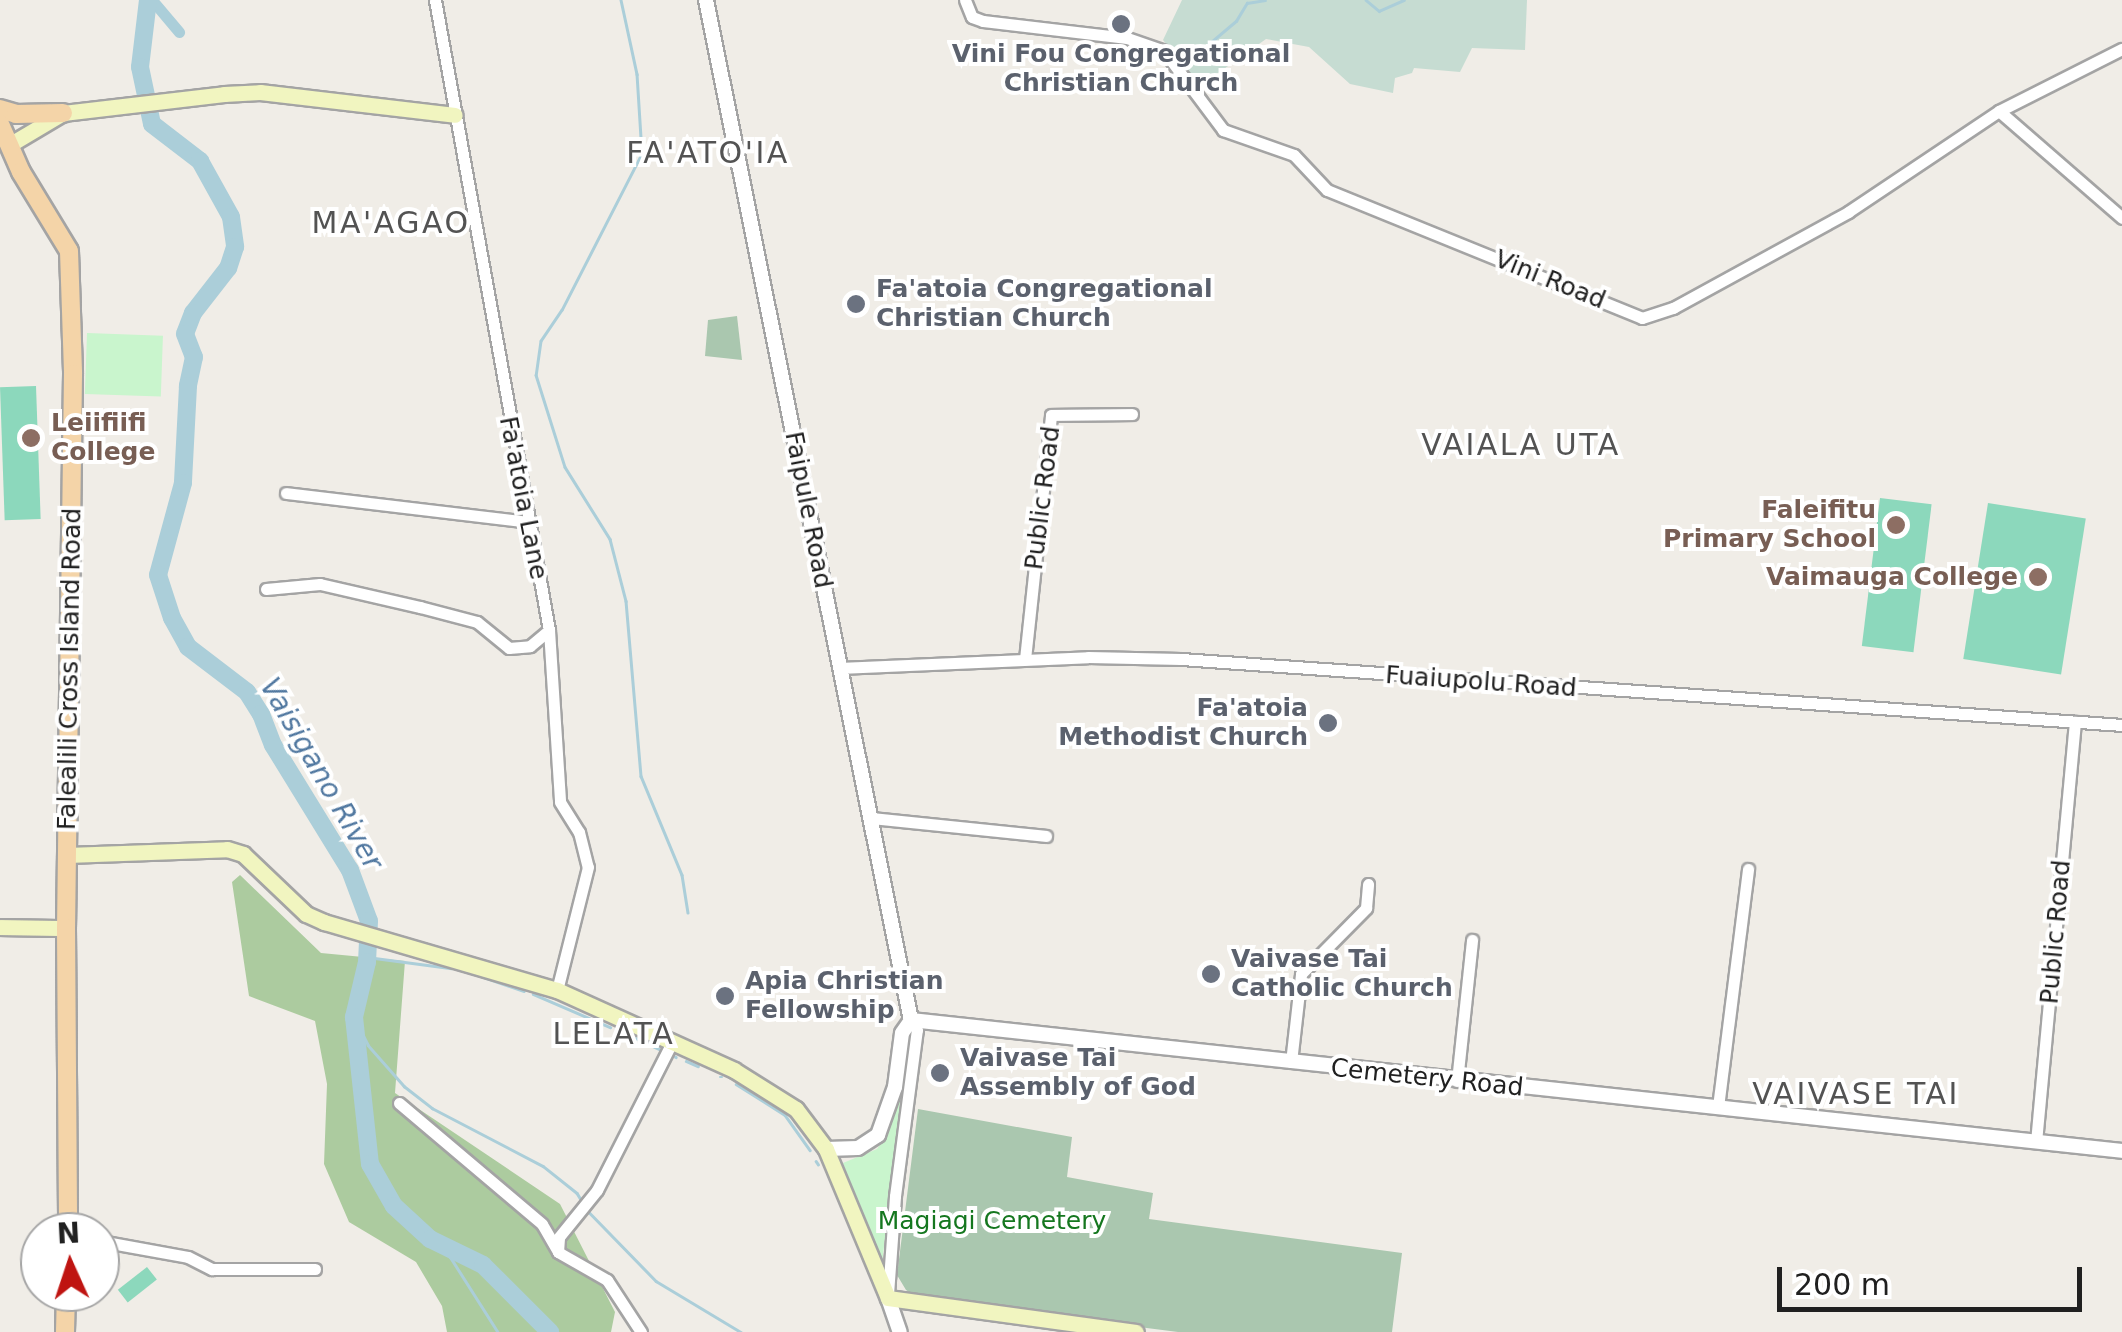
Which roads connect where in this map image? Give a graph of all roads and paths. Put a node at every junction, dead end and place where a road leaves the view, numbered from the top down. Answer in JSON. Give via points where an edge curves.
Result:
{"nodes":[{"id":1,"x":435,"y":0,"type":"edge"},
{"id":2,"x":706,"y":0,"type":"edge"},
{"id":3,"x":965,"y":0,"type":"edge"},
{"id":4,"x":2122,"y":49,"type":"edge"},
{"id":5,"x":0,"y":109,"type":"edge"},
{"id":6,"x":1998,"y":110,"type":"junction"},
{"id":7,"x":64,"y":114,"type":"junction"},
{"id":8,"x":455,"y":116,"type":"junction"},
{"id":9,"x":0,"y":124,"type":"edge"},
{"id":10,"x":4,"y":146,"type":"edge"},
{"id":11,"x":2122,"y":218,"type":"edge"},
{"id":12,"x":1132,"y":414,"type":"dead end"},
{"id":13,"x":286,"y":493,"type":"dead end"},
{"id":14,"x":528,"y":522,"type":"junction"},
{"id":15,"x":266,"y":588,"type":"dead end"},
{"id":16,"x":548,"y":630,"type":"junction"},
{"id":17,"x":1025,"y":659,"type":"junction"},
{"id":18,"x":839,"y":668,"type":"junction"},
{"id":19,"x":2075,"y":722,"type":"junction"},
{"id":20,"x":2122,"y":725,"type":"edge"},
{"id":21,"x":872,"y":818,"type":"junction"},
{"id":22,"x":1046,"y":836,"type":"dead end"},
{"id":23,"x":67,"y":855,"type":"junction"},
{"id":24,"x":1748,"y":869,"type":"dead end"},
{"id":25,"x":1368,"y":884,"type":"dead end"},
{"id":26,"x":0,"y":927,"type":"edge"},
{"id":27,"x":66,"y":928,"type":"junction"},
{"id":28,"x":1472,"y":940,"type":"dead end"},
{"id":29,"x":557,"y":990,"type":"junction"},
{"id":30,"x":911,"y":1020,"type":"junction"},
{"id":31,"x":672,"y":1042,"type":"junction"},
{"id":32,"x":1290,"y":1062,"type":"junction"},
{"id":33,"x":1457,"y":1081,"type":"junction"},
{"id":34,"x":399,"y":1103,"type":"dead end"},
{"id":35,"x":1718,"y":1107,"type":"junction"},
{"id":36,"x":2036,"y":1142,"type":"junction"},
{"id":37,"x":826,"y":1149,"type":"junction"},
{"id":38,"x":2122,"y":1150,"type":"edge"},
{"id":39,"x":68,"y":1212,"type":"edge"},
{"id":40,"x":120,"y":1245,"type":"edge"},
{"id":41,"x":558,"y":1252,"type":"junction"},
{"id":42,"x":315,"y":1269,"type":"dead end"},
{"id":43,"x":888,"y":1298,"type":"junction"},
{"id":44,"x":641,"y":1332,"type":"edge"},
{"id":45,"x":900,"y":1332,"type":"edge"},
{"id":46,"x":1136,"y":1332,"type":"edge"}],
"edges":[{"from":1,"to":8,"type":"street","name":"Fa'atoia Lane"},
{"from":2,"to":18,"type":"street","name":"Faipule Road"},
{"from":3,"to":6,"type":"street","name":"Vini Road","via":[[972,17],[983,21],[1126,38],[1164,51],[1222,130],[1294,155],[1327,190],[1642,318],[1673,308],[1848,212]]},
{"from":4,"to":6,"type":"street","name":"Vini Road"},
{"from":5,"to":7,"type":"main road"},
{"from":6,"to":11,"type":"street"},
{"from":7,"to":8,"type":"main road","via":[[260,92]]},
{"from":7,"to":10,"type":"main road"},
{"from":8,"to":14,"type":"street","name":"Fa'atoia Lane"},
{"from":9,"to":10,"type":"main road","name":"Falealili Cross Island Road"},
{"from":10,"to":23,"type":"main road","name":"Falealili Cross Island Road","via":[[69,250]]},
{"from":12,"to":17,"type":"street","name":"Public Road","via":[[1050,415]]},
{"from":13,"to":14,"type":"street"},
{"from":14,"to":16,"type":"street","name":"Fa'atoia Lane"},
{"from":15,"to":16,"type":"street","via":[[320,584],[477,622],[508,648],[530,646]]},
{"from":16,"to":29,"type":"street","name":"Fa'atoia Lane","via":[[560,802],[579,832],[588,866]]},
{"from":17,"to":18,"type":"street","name":"Fuaiupolu Road"},
{"from":17,"to":19,"type":"street","name":"Fuaiupolu Road","via":[[1181,659]]},
{"from":18,"to":21,"type":"street","name":"Faipule Road"},
{"from":19,"to":20,"type":"street","name":"Fuaiupolu Road"},
{"from":19,"to":36,"type":"street","name":"Public Road"},
{"from":21,"to":22,"type":"street"},
{"from":21,"to":30,"type":"street","name":"Faipule Road"},
{"from":23,"to":27,"type":"main road","name":"Falealili Cross Island Road"},
{"from":23,"to":29,"type":"main road","via":[[227,849],[260,869],[306,914]]},
{"from":24,"to":35,"type":"street"},
{"from":25,"to":32,"type":"street","via":[[1366,908],[1301,974]]},
{"from":26,"to":27,"type":"main road"},
{"from":27,"to":39,"type":"main road","name":"Falealili Cross Island Road"},
{"from":28,"to":33,"type":"street"},
{"from":29,"to":31,"type":"main road"},
{"from":30,"to":32,"type":"street","name":"Cemetery Road"},
{"from":30,"to":37,"type":"street","via":[[902,1033],[878,1135],[858,1148]]},
{"from":30,"to":43,"type":"street","via":[[917,1030]]},
{"from":31,"to":37,"type":"main road","via":[[774,1092]]},
{"from":31,"to":41,"type":"street","via":[[597,1190],[559,1237]]},
{"from":32,"to":33,"type":"street","name":"Cemetery Road"},
{"from":33,"to":35,"type":"street","name":"Cemetery Road"},
{"from":34,"to":41,"type":"street","via":[[542,1224]]},
{"from":35,"to":36,"type":"street","name":"Cemetery Road"},
{"from":36,"to":38,"type":"street","name":"Cemetery Road"},
{"from":37,"to":43,"type":"main road"},
{"from":40,"to":42,"type":"street","via":[[188,1257],[212,1269]]},
{"from":41,"to":44,"type":"street","via":[[607,1280]]},
{"from":43,"to":45,"type":"street"},
{"from":43,"to":46,"type":"main road"}]}
